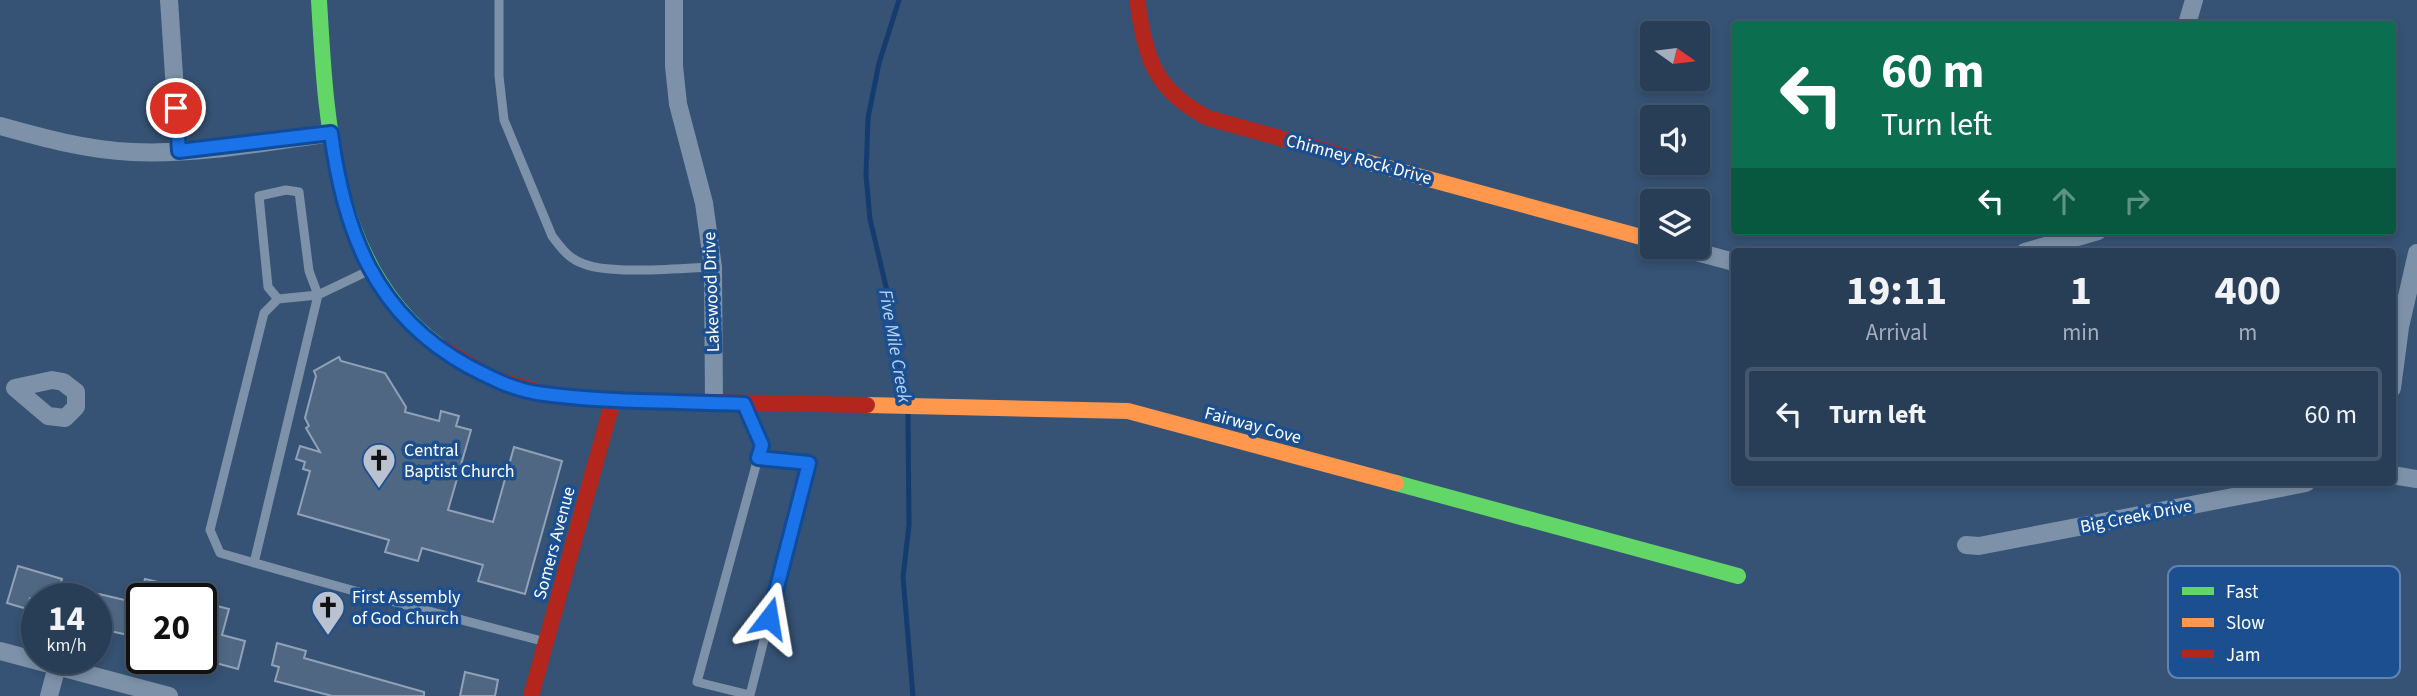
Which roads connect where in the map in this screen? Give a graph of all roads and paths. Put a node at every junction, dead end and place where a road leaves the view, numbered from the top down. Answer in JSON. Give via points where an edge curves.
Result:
{"nodes":[{"id":1,"x":169,"y":0,"type":"edge"},
{"id":2,"x":319,"y":0,"type":"edge"},
{"id":3,"x":499,"y":0,"type":"edge"},
{"id":4,"x":674,"y":0,"type":"edge"},
{"id":5,"x":1137,"y":0,"type":"edge"},
{"id":6,"x":2194,"y":0,"type":"edge"},
{"id":7,"x":2188,"y":21,"type":"edge"},
{"id":8,"x":0,"y":126,"type":"edge"},
{"id":9,"x":331,"y":133,"type":"junction"},
{"id":10,"x":179,"y":151,"type":"junction"},
{"id":11,"x":2084,"y":235,"type":"edge"},
{"id":12,"x":1640,"y":237,"type":"edge"},
{"id":13,"x":2039,"y":248,"type":"edge"},
{"id":14,"x":2417,"y":253,"type":"edge"},
{"id":15,"x":1710,"y":256,"type":"edge"},
{"id":16,"x":1731,"y":261,"type":"edge"},
{"id":17,"x":713,"y":267,"type":"junction"},
{"id":18,"x":370,"y":270,"type":"junction"},
{"id":19,"x":318,"y":295,"type":"junction"},
{"id":20,"x":278,"y":299,"type":"junction"},
{"id":21,"x":2396,"y":358,"type":"edge"},
{"id":22,"x":613,"y":400,"type":"junction"},
{"id":23,"x":714,"y":403,"type":"junction"},
{"id":24,"x":744,"y":404,"type":"junction"},
{"id":25,"x":758,"y":458,"type":"junction"},
{"id":26,"x":2396,"y":476,"type":"edge"},
{"id":27,"x":2417,"y":480,"type":"edge"},
{"id":28,"x":2291,"y":486,"type":"edge"},
{"id":29,"x":1966,"y":545,"type":"dead end"},
{"id":30,"x":254,"y":563,"type":"junction"},
{"id":31,"x":1738,"y":576,"type":"dead end"},
{"id":32,"x":547,"y":642,"type":"junction"},
{"id":33,"x":0,"y":651,"type":"edge"},
{"id":34,"x":21,"y":657,"type":"edge"},
{"id":35,"x":55,"y":674,"type":"edge"},
{"id":36,"x":87,"y":674,"type":"edge"},
{"id":37,"x":50,"y":696,"type":"edge"},
{"id":38,"x":169,"y":696,"type":"edge"},
{"id":39,"x":531,"y":696,"type":"edge"}],
"edges":[{"from":1,"to":10,"type":"street"},
{"from":2,"to":9,"type":"street"},
{"from":3,"to":17,"type":"lane","via":[[504,120],[562,250],[585,265],[606,268]]},
{"from":4,"to":17,"type":"street","name":"Lakewood Drive","via":[[678,104],[704,203]]},
{"from":5,"to":12,"type":"street","name":"Chimney Rock Drive","via":[[1144,46],[1156,77],[1175,100],[1208,118]]},
{"from":6,"to":7,"type":"street"},
{"from":8,"to":10,"type":"street","via":[[110,150]]},
{"from":9,"to":10,"type":"street"},
{"from":9,"to":18,"type":"street","via":[[343,206]]},
{"from":11,"to":13,"type":"street"},
{"from":14,"to":21,"type":"street"},
{"from":15,"to":16,"type":"street"},
{"from":17,"to":23,"type":"street","name":"Lakewood Drive"},
{"from":18,"to":19,"type":"lane"},
{"from":18,"to":22,"type":"street","via":[[425,337],[486,376],[535,393]]},
{"from":19,"to":20,"type":"lane"},
{"from":19,"to":20,"type":"lane","via":[[309,271],[299,192],[286,190],[260,196],[268,287]]},
{"from":19,"to":30,"type":"lane"},
{"from":20,"to":30,"type":"lane","via":[[264,313],[211,530],[220,553]]},
{"from":22,"to":23,"type":"street"},
{"from":22,"to":32,"type":"street","name":"Somers Avenue"},
{"from":23,"to":24,"type":"street","name":"Fairway Cove"},
{"from":24,"to":25,"type":"lane","via":[[762,445]]},
{"from":24,"to":31,"type":"street","name":"Fairway Cove","via":[[1128,411]]},
{"from":25,"to":25,"type":"lane","via":[[698,682],[750,695],[809,463]]},
{"from":26,"to":27,"type":"street"},
{"from":28,"to":29,"type":"street","name":"Big Creek Drive","via":[[1979,547]]},
{"from":30,"to":32,"type":"lane"},
{"from":32,"to":39,"type":"street","name":"Somers Avenue"},
{"from":33,"to":34,"type":"street"},
{"from":35,"to":37,"type":"street"},
{"from":36,"to":38,"type":"street"}]}
